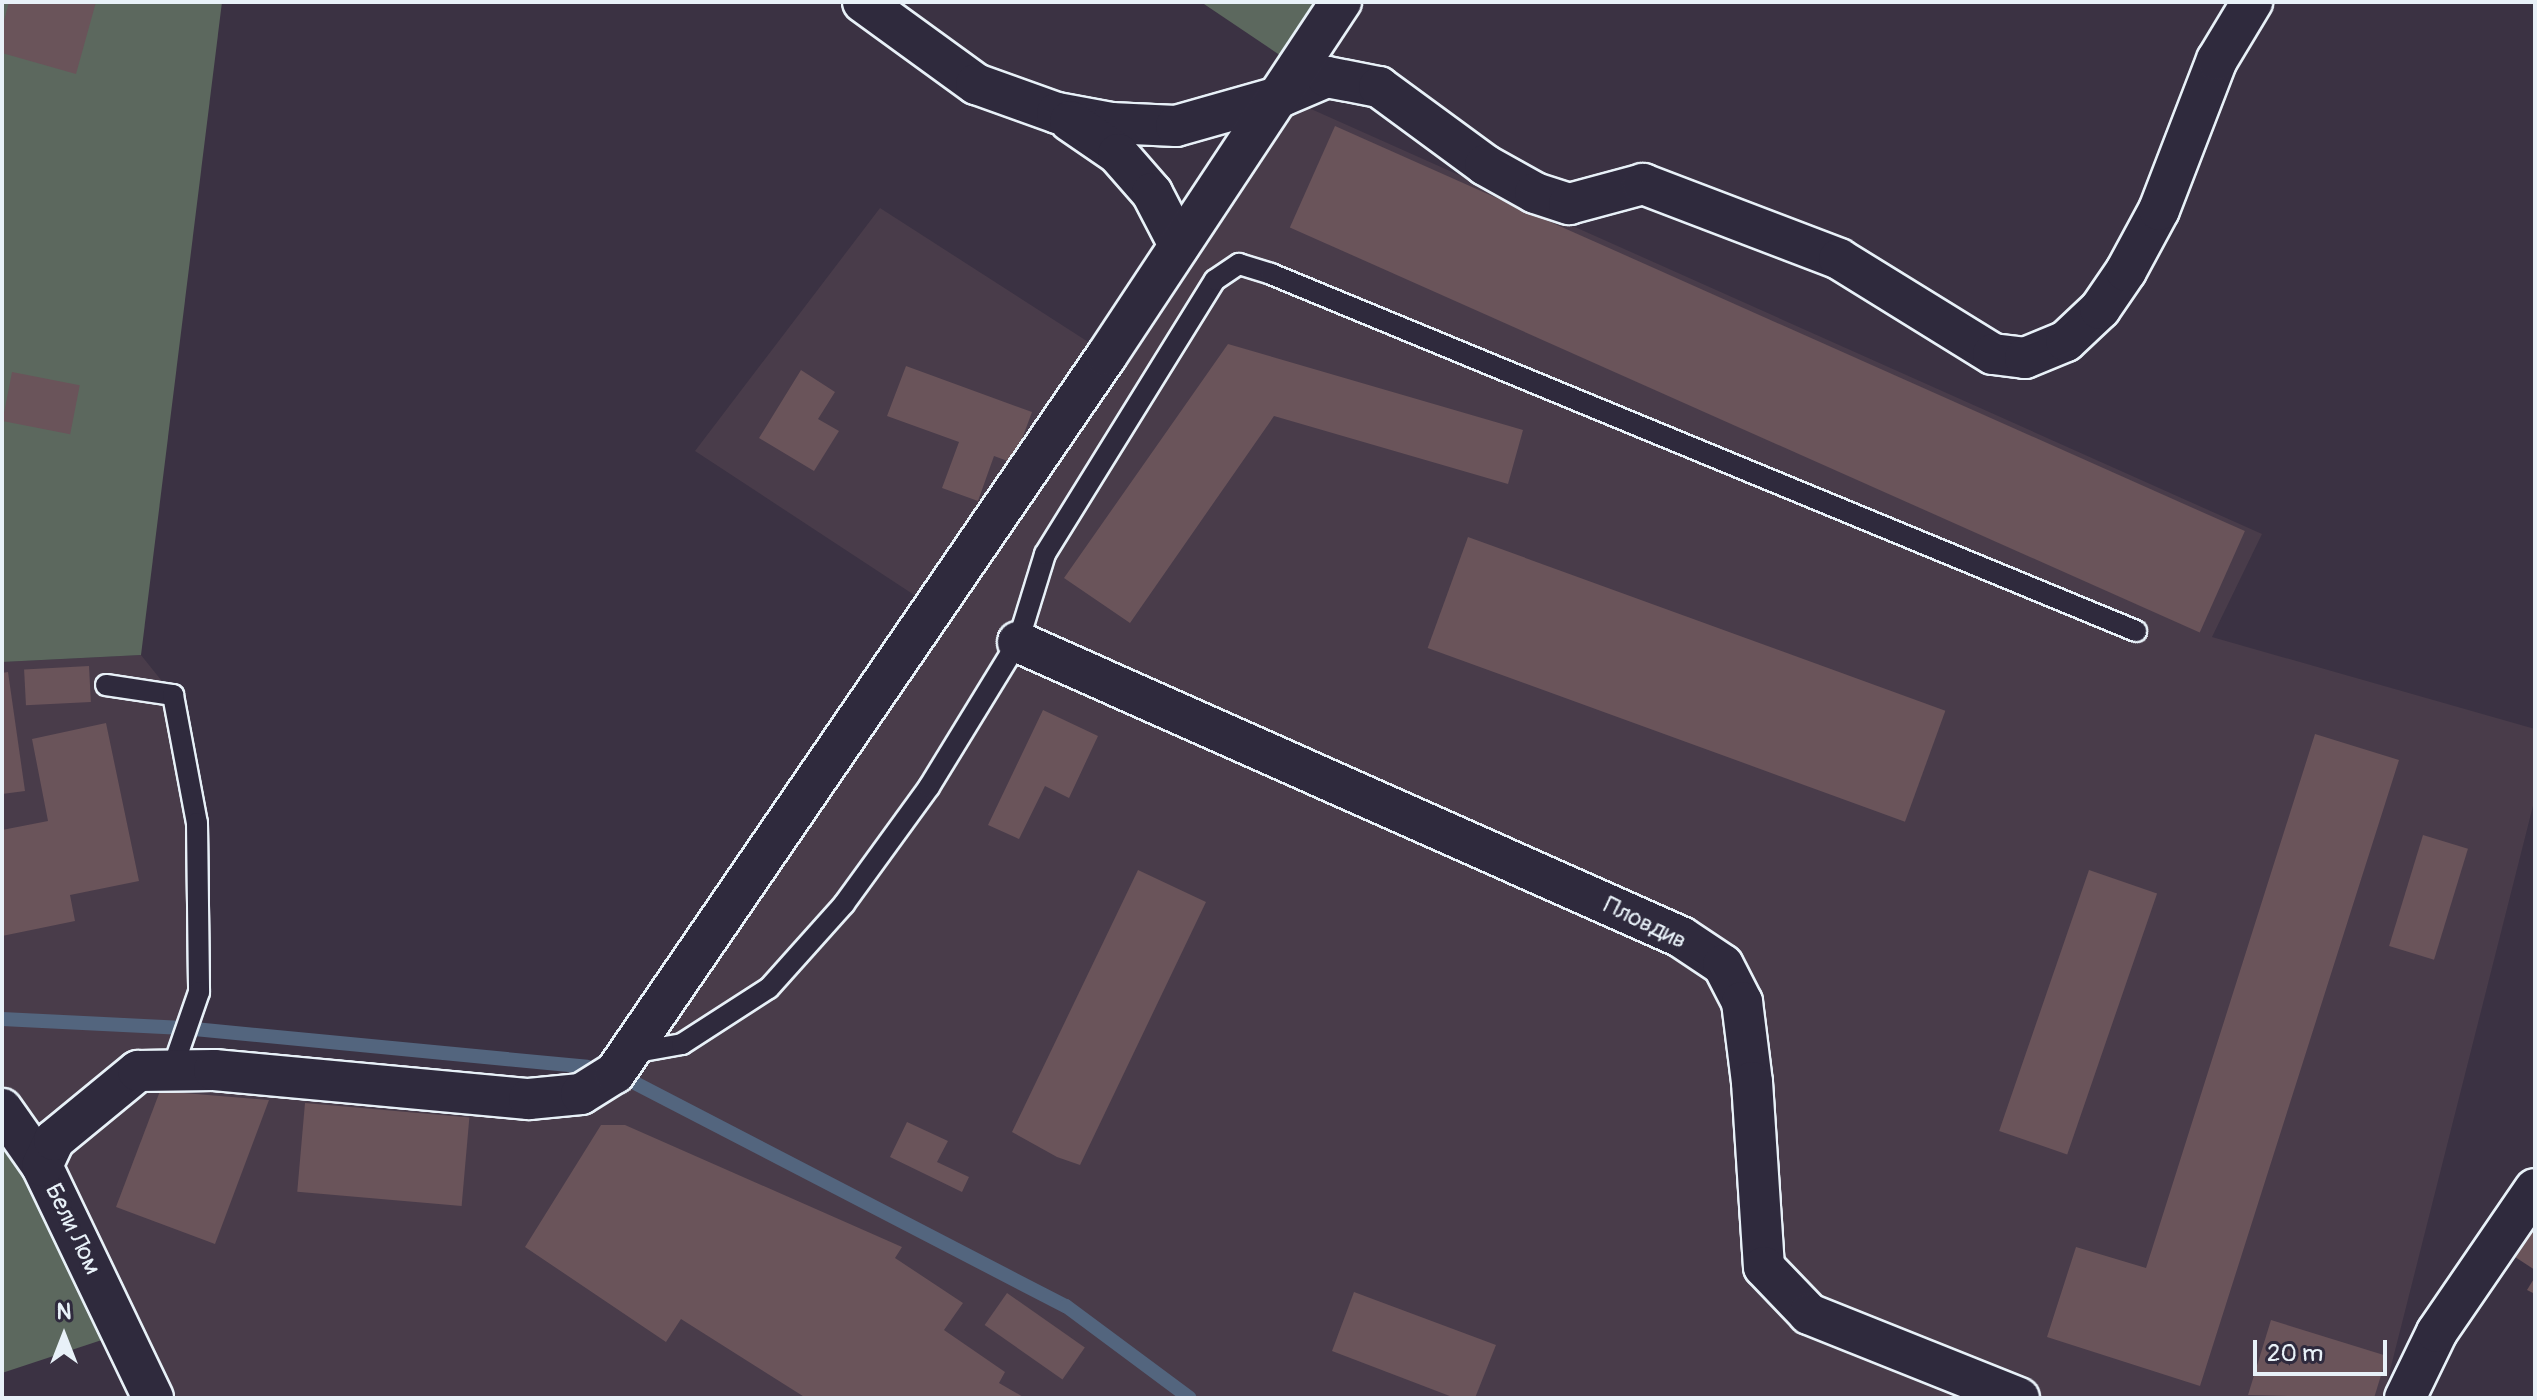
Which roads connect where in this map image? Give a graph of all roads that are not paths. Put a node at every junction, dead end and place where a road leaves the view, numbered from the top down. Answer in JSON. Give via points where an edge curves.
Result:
{"nodes":[{"id":1,"x":863,"y":2,"type":"edge"},
{"id":2,"x":1341,"y":2,"type":"edge"},
{"id":3,"x":2252,"y":2,"type":"edge"},
{"id":4,"x":1282,"y":96,"type":"junction"},
{"id":5,"x":1057,"y":113,"type":"junction"},
{"id":6,"x":1179,"y":245,"type":"junction"},
{"id":7,"x":2136,"y":631,"type":"dead end"},
{"id":8,"x":1018,"y":642,"type":"junction"},
{"id":9,"x":106,"y":685,"type":"dead end"},
{"id":10,"x":628,"y":1053,"type":"junction"},
{"id":11,"x":172,"y":1070,"type":"junction"},
{"id":12,"x":2,"y":1109,"type":"edge"},
{"id":13,"x":42,"y":1166,"type":"junction"},
{"id":14,"x":2535,"y":1189,"type":"edge"},
{"id":15,"x":153,"y":1398,"type":"edge"},
{"id":16,"x":2019,"y":1398,"type":"edge"},
{"id":17,"x":2405,"y":1398,"type":"edge"}],
"edges":[{"from":1,"to":5,"type":"street","via":[[976,84]]},
{"from":2,"to":4,"type":"street"},
{"from":3,"to":4,"type":"street","via":[[2217,60],[2159,210],[2126,271],[2100,309],[2066,341],[2025,358],[1993,354],[1839,259],[1643,184],[1569,204],[1535,193],[1485,165],[1379,87],[1327,77]]},
{"from":4,"to":5,"type":"street","via":[[1176,126],[1111,123]]},
{"from":4,"to":6,"type":"street"},
{"from":5,"to":6,"type":"street","via":[[1118,154],[1152,193]]},
{"from":6,"to":10,"type":"street"},
{"from":7,"to":8,"type":"lane","via":[[1239,264],[1215,280],[1045,554]]},
{"from":8,"to":10,"type":"lane","via":[[929,787],[844,904],[769,988],[682,1044]]},
{"from":8,"to":16,"type":"street","name":"Пловдив","via":[[1681,937],[1723,965],[1742,1002],[1764,1267],[1809,1314]]},
{"from":9,"to":11,"type":"lane","via":[[173,695],[197,823],[199,992]]},
{"from":10,"to":11,"type":"street","via":[[615,1073],[581,1094],[529,1099]]},
{"from":11,"to":13,"type":"street","via":[[138,1071],[54,1140]]},
{"from":12,"to":13,"type":"street","name":"Бели Лом"},
{"from":13,"to":15,"type":"street","name":"Бели Лом"},
{"from":14,"to":17,"type":"street","via":[[2437,1332]]}]}
